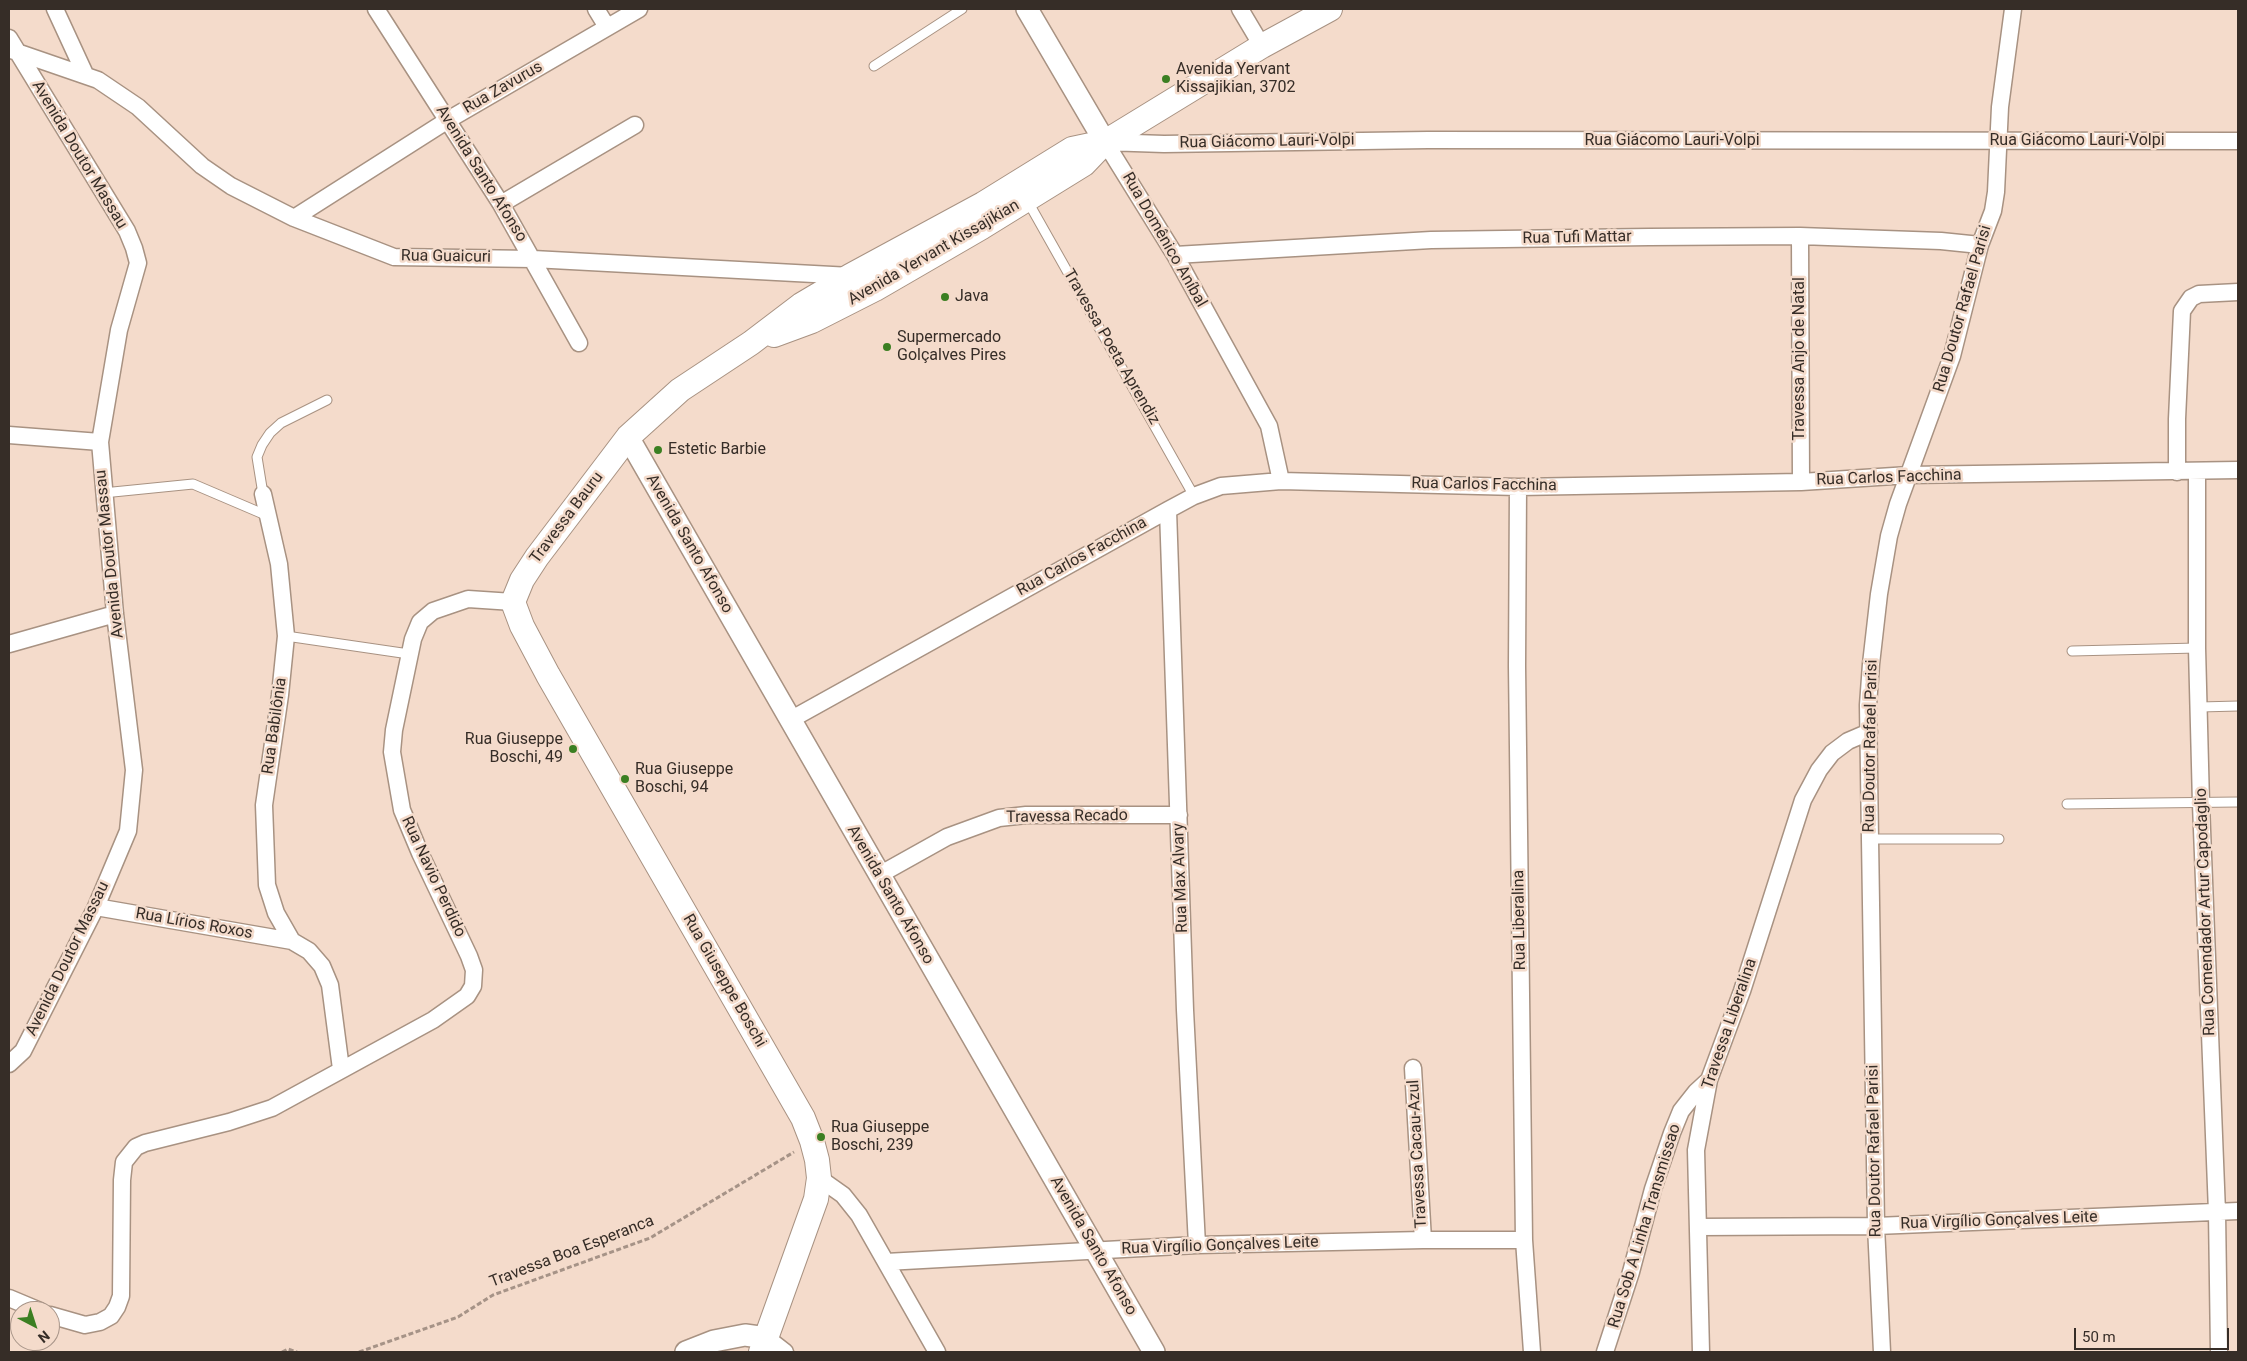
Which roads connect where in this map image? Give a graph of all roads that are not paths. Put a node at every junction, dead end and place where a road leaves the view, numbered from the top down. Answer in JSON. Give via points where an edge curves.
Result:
{"nodes":[{"id":1,"x":55,"y":9,"type":"edge"},
{"id":2,"x":376,"y":9,"type":"edge"},
{"id":3,"x":596,"y":9,"type":"edge"},
{"id":4,"x":638,"y":9,"type":"edge"},
{"id":5,"x":962,"y":9,"type":"edge"},
{"id":6,"x":1027,"y":9,"type":"edge"},
{"id":7,"x":1240,"y":9,"type":"edge"},
{"id":8,"x":1330,"y":9,"type":"edge"},
{"id":9,"x":2013,"y":9,"type":"edge"},
{"id":10,"x":606,"y":27,"type":"junction"},
{"id":11,"x":11,"y":46,"type":"edge"},
{"id":12,"x":1262,"y":46,"type":"junction"},
{"id":13,"x":874,"y":66,"type":"dead end"},
{"id":14,"x":85,"y":74,"type":"junction"},
{"id":15,"x":448,"y":120,"type":"junction"},
{"id":16,"x":635,"y":125,"type":"dead end"},
{"id":17,"x":2238,"y":141,"type":"edge"},
{"id":18,"x":1106,"y":142,"type":"junction"},
{"id":19,"x":1998,"y":142,"type":"junction"},
{"id":20,"x":1027,"y":200,"type":"junction"},
{"id":21,"x":501,"y":204,"type":"junction"},
{"id":22,"x":294,"y":218,"type":"junction"},
{"id":23,"x":1800,"y":236,"type":"junction"},
{"id":24,"x":1980,"y":245,"type":"junction"},
{"id":25,"x":1174,"y":255,"type":"junction"},
{"id":26,"x":533,"y":259,"type":"junction"},
{"id":27,"x":850,"y":276,"type":"junction"},
{"id":28,"x":875,"y":289,"type":"junction"},
{"id":29,"x":2238,"y":292,"type":"edge"},
{"id":30,"x":579,"y":343,"type":"dead end"},
{"id":31,"x":751,"y":343,"type":"junction"},
{"id":32,"x":327,"y":400,"type":"dead end"},
{"id":33,"x":9,"y":435,"type":"edge"},
{"id":34,"x":628,"y":437,"type":"junction"},
{"id":35,"x":100,"y":442,"type":"junction"},
{"id":36,"x":2238,"y":470,"type":"edge"},
{"id":37,"x":2177,"y":472,"type":"junction"},
{"id":38,"x":2197,"y":472,"type":"junction"},
{"id":39,"x":1909,"y":475,"type":"junction"},
{"id":40,"x":1282,"y":481,"type":"junction"},
{"id":41,"x":1800,"y":482,"type":"junction"},
{"id":42,"x":1518,"y":487,"type":"junction"},
{"id":43,"x":103,"y":493,"type":"junction"},
{"id":44,"x":263,"y":494,"type":"joint"},
{"id":45,"x":1194,"y":496,"type":"junction"},
{"id":46,"x":1168,"y":510,"type":"junction"},
{"id":47,"x":268,"y":516,"type":"junction"},
{"id":48,"x":513,"y":602,"type":"junction"},
{"id":49,"x":115,"y":614,"type":"junction"},
{"id":50,"x":286,"y":636,"type":"junction"},
{"id":51,"x":9,"y":644,"type":"edge"},
{"id":52,"x":2197,"y":648,"type":"junction"},
{"id":53,"x":2072,"y":650,"type":"dead end"},
{"id":54,"x":409,"y":654,"type":"junction"},
{"id":55,"x":2238,"y":706,"type":"edge"},
{"id":56,"x":2200,"y":707,"type":"junction"},
{"id":57,"x":790,"y":720,"type":"junction"},
{"id":58,"x":1869,"y":732,"type":"junction"},
{"id":59,"x":2238,"y":802,"type":"edge"},
{"id":60,"x":2067,"y":804,"type":"dead end"},
{"id":61,"x":2201,"y":804,"type":"junction"},
{"id":62,"x":1179,"y":815,"type":"junction"},
{"id":63,"x":1870,"y":839,"type":"junction"},
{"id":64,"x":1999,"y":839,"type":"dead end"},
{"id":65,"x":879,"y":875,"type":"junction"},
{"id":66,"x":96,"y":907,"type":"junction"},
{"id":67,"x":292,"y":942,"type":"junction"},
{"id":68,"x":9,"y":1064,"type":"edge"},
{"id":69,"x":1413,"y":1068,"type":"dead end"},
{"id":70,"x":341,"y":1069,"type":"junction"},
{"id":71,"x":1709,"y":1080,"type":"junction"},
{"id":72,"x":819,"y":1178,"type":"junction"},
{"id":73,"x":2238,"y":1211,"type":"edge"},
{"id":74,"x":2217,"y":1212,"type":"junction"},
{"id":75,"x":1876,"y":1226,"type":"junction"},
{"id":76,"x":1699,"y":1227,"type":"junction"},
{"id":77,"x":1423,"y":1240,"type":"junction"},
{"id":78,"x":1524,"y":1240,"type":"junction"},
{"id":79,"x":1198,"y":1245,"type":"junction"},
{"id":80,"x":1097,"y":1251,"type":"junction"},
{"id":81,"x":886,"y":1262,"type":"junction"},
{"id":82,"x":60,"y":1318,"type":"edge"},
{"id":83,"x":764,"y":1345,"type":"edge"},
{"id":84,"x":686,"y":1352,"type":"edge"},
{"id":85,"x":785,"y":1352,"type":"edge"},
{"id":86,"x":937,"y":1352,"type":"edge"},
{"id":87,"x":1154,"y":1352,"type":"edge"},
{"id":88,"x":1532,"y":1352,"type":"edge"},
{"id":89,"x":1605,"y":1352,"type":"edge"},
{"id":90,"x":1701,"y":1352,"type":"edge"},
{"id":91,"x":1882,"y":1352,"type":"edge"},
{"id":92,"x":2218,"y":1352,"type":"edge"}],
"edges":[{"from":1,"to":14,"type":"street"},
{"from":2,"to":15,"type":"street","name":"Avenida Santo Afonso"},
{"from":3,"to":10,"type":"street"},
{"from":4,"to":10,"type":"street","name":"Rua Zavurus"},
{"from":5,"to":13,"type":"lane"},
{"from":6,"to":18,"type":"street","name":"Rua Domênico Aníbal"},
{"from":7,"to":12,"type":"street"},
{"from":8,"to":12,"type":"main road","name":"Avenida Yervant Kissajikian"},
{"from":9,"to":19,"type":"street","name":"Rua Doutor Rafael Parisi"},
{"from":10,"to":15,"type":"street","name":"Rua Zavurus"},
{"from":11,"to":14,"type":"street","name":"Rua Guaicuri"},
{"from":11,"to":35,"type":"street","name":"Avenida Doutor Massau","via":[[127,231],[138,263],[119,330]]},
{"from":12,"to":18,"type":"main road","name":"Avenida Yervant Kissajikian"},
{"from":14,"to":22,"type":"street","name":"Rua Guaicuri","via":[[124,96],[202,166],[231,186]]},
{"from":15,"to":21,"type":"street","name":"Avenida Santo Afonso"},
{"from":15,"to":22,"type":"street","name":"Rua Zavurus"},
{"from":16,"to":21,"type":"street"},
{"from":17,"to":19,"type":"street","name":"Rua Giácomo Lauri-Volpi"},
{"from":18,"to":19,"type":"street","name":"Rua Giácomo Lauri-Volpi"},
{"from":18,"to":20,"type":"main road","name":"Avenida Yervant Kissajikian","via":[[1084,164]]},
{"from":18,"to":25,"type":"street","name":"Rua Domênico Aníbal"},
{"from":18,"to":27,"type":"main road","name":"Avenida Yervant Kissajikian","via":[[1072,149],[983,204]]},
{"from":19,"to":24,"type":"street","name":"Rua Doutor Rafael Parisi","via":[[1993,211]]},
{"from":20,"to":28,"type":"main road","name":"Avenida Yervant Kissajikian"},
{"from":20,"to":45,"type":"lane","name":"Travessa Poeta Aprendiz"},
{"from":21,"to":26,"type":"street","name":"Avenida Santo Afonso"},
{"from":22,"to":26,"type":"street","name":"Rua Guaicuri","via":[[394,257]]},
{"from":23,"to":24,"type":"street","name":"Rua Tufi Mattar"},
{"from":23,"to":25,"type":"street","name":"Rua Tufi Mattar","via":[[1431,240]]},
{"from":23,"to":41,"type":"street","name":"Travessa Anjo de Natal"},
{"from":24,"to":39,"type":"street","name":"Rua Doutor Rafael Parisi","via":[[1952,356]]},
{"from":25,"to":40,"type":"street","name":"Rua Domênico Aníbal","via":[[1269,426]]},
{"from":26,"to":27,"type":"street","name":"Rua Guaicuri"},
{"from":26,"to":30,"type":"street","name":"Avenida Santo Afonso"},
{"from":27,"to":28,"type":"street"},
{"from":27,"to":31,"type":"main road","name":"Avenida Yervant Kissajikian","via":[[801,305]]},
{"from":28,"to":31,"type":"main road","name":"Avenida Yervant Kissajikian","via":[[812,321]]},
{"from":29,"to":37,"type":"street","via":[[2199,294],[2191,298],[2182,311]]},
{"from":31,"to":34,"type":"main road","name":"Avenida Yervant Kissajikian","via":[[680,390]]},
{"from":32,"to":44,"type":"lane","name":"Rua Babilônia","via":[[281,423],[270,433],[257,457]]},
{"from":33,"to":35,"type":"street"},
{"from":34,"to":48,"type":"main road","name":"Travessa Bauru","via":[[537,556]]},
{"from":34,"to":57,"type":"street","name":"Avenida Santo Afonso"},
{"from":35,"to":43,"type":"street","name":"Avenida Doutor Massau"},
{"from":36,"to":38,"type":"street","name":"Rua Carlos Facchina"},
{"from":37,"to":38,"type":"street","name":"Rua Carlos Facchina"},
{"from":37,"to":39,"type":"street","name":"Rua Carlos Facchina"},
{"from":38,"to":52,"type":"street","name":"Rua Comendador Artur Capodaglio"},
{"from":39,"to":41,"type":"street","name":"Rua Carlos Facchina"},
{"from":39,"to":58,"type":"street","name":"Rua Doutor Rafael Parisi","via":[[1889,536],[1879,594],[1871,664]]},
{"from":40,"to":42,"type":"street","name":"Rua Carlos Facchina"},
{"from":40,"to":45,"type":"street","name":"Rua Carlos Facchina","via":[[1221,486]]},
{"from":41,"to":42,"type":"street","name":"Rua Carlos Facchina"},
{"from":42,"to":78,"type":"street","name":"Rua Liberalina"},
{"from":43,"to":47,"type":"lane","via":[[192,484]]},
{"from":43,"to":49,"type":"street","name":"Avenida Doutor Massau"},
{"from":44,"to":47,"type":"street","name":"Rua Babilônia"},
{"from":45,"to":46,"type":"street","name":"Rua Carlos Facchina"},
{"from":46,"to":57,"type":"street","name":"Rua Carlos Facchina"},
{"from":46,"to":62,"type":"street","name":"Rua Max Alvary"},
{"from":47,"to":50,"type":"street","name":"Rua Babilônia","via":[[278,564]]},
{"from":48,"to":54,"type":"street","name":"Rua Navio Perdido","via":[[468,599],[433,611],[420,622]]},
{"from":48,"to":72,"type":"main road","name":"Rua Giuseppe Boschi","via":[[548,675],[803,1118],[812,1141]]},
{"from":49,"to":51,"type":"street"},
{"from":49,"to":66,"type":"street","name":"Avenida Doutor Massau","via":[[134,770],[128,831]]},
{"from":50,"to":54,"type":"lane"},
{"from":50,"to":67,"type":"street","name":"Rua Babilônia","via":[[264,805],[264,854],[267,885],[276,913]]},
{"from":52,"to":53,"type":"lane"},
{"from":52,"to":56,"type":"street","name":"Rua Comendador Artur Capodaglio"},
{"from":54,"to":70,"type":"street","name":"Rua Navio Perdido","via":[[394,730],[394,772],[402,810],[469,956],[474,970],[473,986],[455,1006]]},
{"from":55,"to":56,"type":"lane"},
{"from":56,"to":61,"type":"street","name":"Rua Comendador Artur Capodaglio"},
{"from":57,"to":65,"type":"street","name":"Avenida Santo Afonso"},
{"from":58,"to":63,"type":"street","name":"Rua Doutor Rafael Parisi"},
{"from":58,"to":71,"type":"street","name":"Travessa Liberalina","via":[[1848,741],[1832,753],[1803,800],[1742,991]]},
{"from":59,"to":61,"type":"lane"},
{"from":60,"to":61,"type":"lane"},
{"from":61,"to":74,"type":"street","name":"Rua Comendador Artur Capodaglio"},
{"from":62,"to":65,"type":"street","name":"Travessa Recado","via":[[1026,815],[998,818],[947,837]]},
{"from":62,"to":79,"type":"street","name":"Rua Max Alvary","via":[[1185,1010]]},
{"from":63,"to":64,"type":"lane"},
{"from":63,"to":75,"type":"street","name":"Rua Doutor Rafael Parisi"},
{"from":65,"to":80,"type":"street","name":"Avenida Santo Afonso"},
{"from":66,"to":67,"type":"street","name":"Rua Lírios Roxos"},
{"from":66,"to":68,"type":"street","name":"Avenida Doutor Massau","via":[[23,1051]]},
{"from":67,"to":70,"type":"street","name":"Rua Babilônia","via":[[309,950],[322,966],[330,985]]},
{"from":69,"to":77,"type":"street","name":"Travessa Cacau-Azul"},
{"from":70,"to":82,"type":"street","name":"Rua Navio Perdido","via":[[272,1108],[136,1147],[124,1162],[121,1296],[117,1307],[111,1316],[85,1325]]},
{"from":71,"to":76,"type":"street","name":"Travessa Liberalina","via":[[1696,1150]]},
{"from":71,"to":89,"type":"street","name":"Rua Sob A Linha Transmissao","via":[[1681,1112],[1672,1133]]},
{"from":72,"to":81,"type":"street","via":[[843,1195]]},
{"from":72,"to":83,"type":"main road","name":"Rua Giuseppe Boschi","via":[[808,1224]]},
{"from":73,"to":74,"type":"street","name":"Rua Virgílio Gonçalves Leite"},
{"from":74,"to":75,"type":"street","name":"Rua Virgílio Gonçalves Leite"},
{"from":74,"to":92,"type":"street","name":"Rua Comendador Artur Capodaglio"},
{"from":75,"to":76,"type":"street","name":"Rua Virgílio Gonçalves Leite"},
{"from":75,"to":91,"type":"street","name":"Rua Doutor Rafael Parisi"},
{"from":76,"to":90,"type":"street","name":"Travessa Liberalina"},
{"from":77,"to":78,"type":"street","name":"Rua Virgílio Gonçalves Leite"},
{"from":77,"to":79,"type":"street","name":"Rua Virgílio Gonçalves Leite"},
{"from":78,"to":88,"type":"street","name":"Rua Liberalina"},
{"from":79,"to":80,"type":"street","name":"Rua Virgílio Gonçalves Leite"},
{"from":80,"to":81,"type":"street","name":"Rua Virgílio Gonçalves Leite"},
{"from":80,"to":87,"type":"street","name":"Avenida Santo Afonso"},
{"from":81,"to":86,"type":"street"},
{"from":83,"to":84,"type":"street","via":[[745,1335],[714,1341]]},
{"from":83,"to":85,"type":"street"}]}
